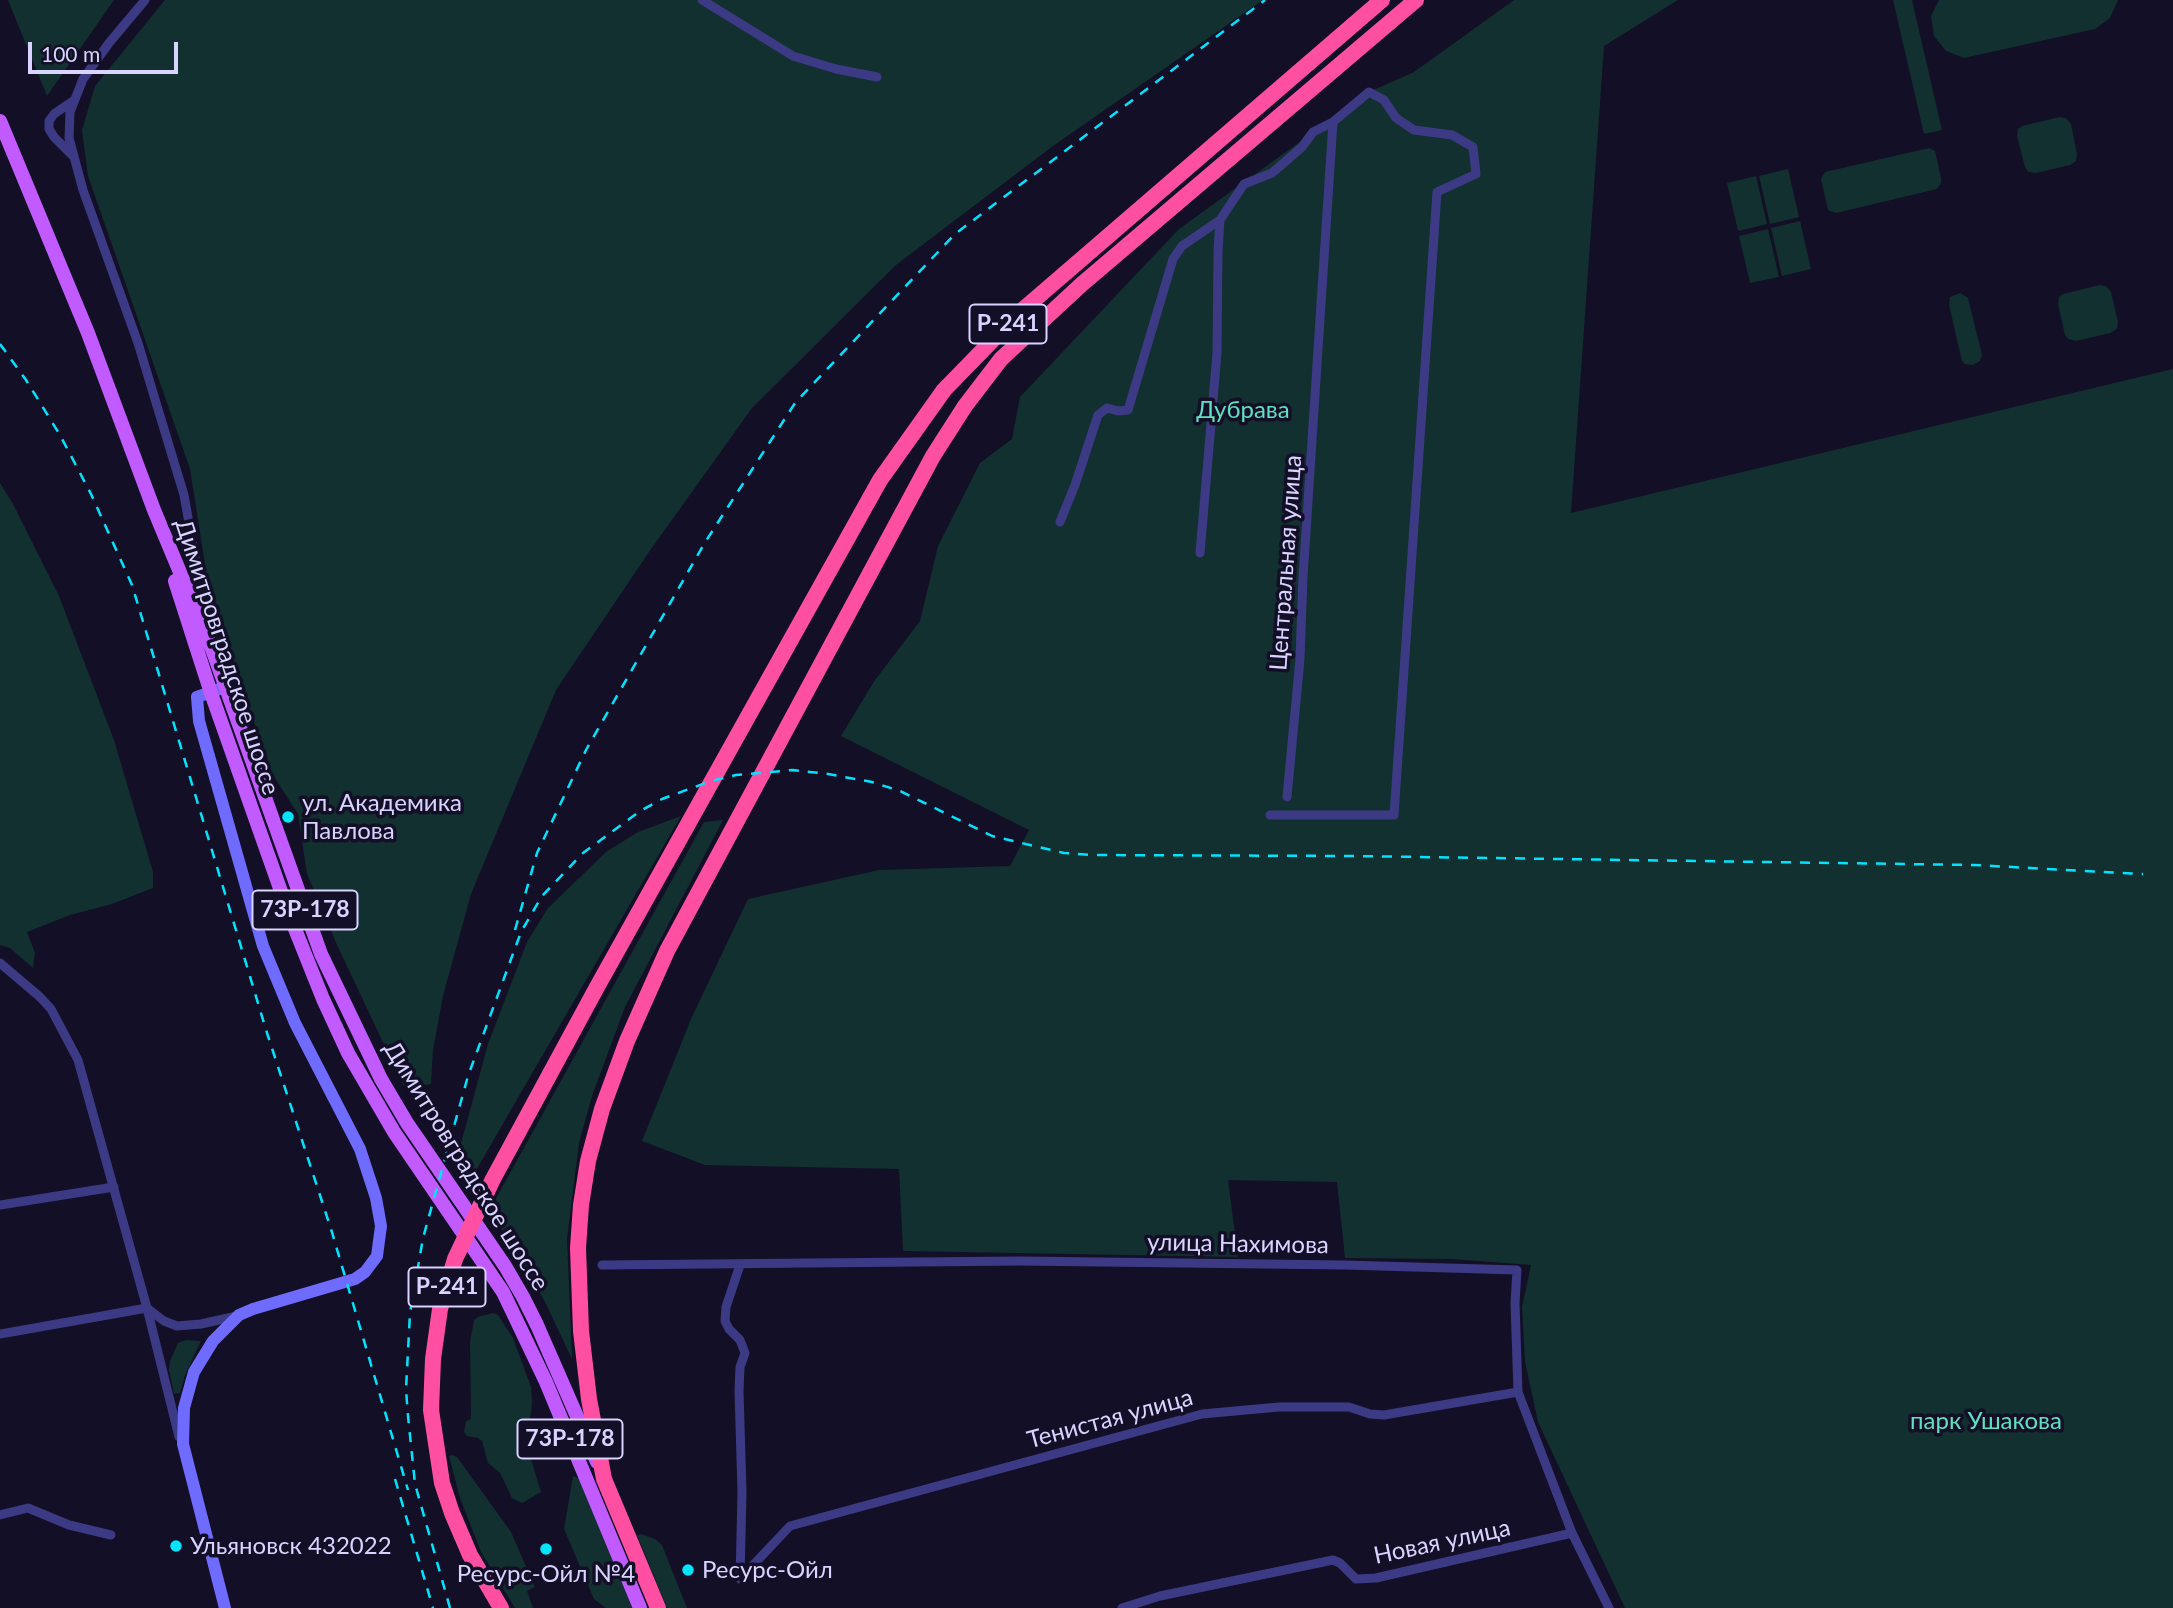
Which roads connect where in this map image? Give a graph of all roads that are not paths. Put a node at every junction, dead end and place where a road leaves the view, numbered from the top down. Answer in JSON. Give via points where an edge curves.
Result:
{"nodes":[{"id":1,"x":145,"y":0,"type":"edge"},
{"id":2,"x":702,"y":0,"type":"edge"},
{"id":3,"x":1382,"y":0,"type":"edge"},
{"id":4,"x":1416,"y":0,"type":"edge"},
{"id":5,"x":877,"y":77,"type":"dead end"},
{"id":6,"x":73,"y":101,"type":"junction"},
{"id":7,"x":0,"y":121,"type":"edge"},
{"id":8,"x":1333,"y":122,"type":"junction"},
{"id":9,"x":72,"y":155,"type":"junction"},
{"id":10,"x":1220,"y":220,"type":"junction"},
{"id":11,"x":154,"y":510,"type":"junction"},
{"id":12,"x":1060,"y":522,"type":"dead end"},
{"id":13,"x":170,"y":549,"type":"junction"},
{"id":14,"x":195,"y":551,"type":"junction"},
{"id":15,"x":1200,"y":553,"type":"dead end"},
{"id":16,"x":212,"y":649,"type":"junction"},
{"id":17,"x":218,"y":690,"type":"junction"},
{"id":18,"x":1287,"y":797,"type":"dead end"},
{"id":19,"x":1270,"y":816,"type":"dead end"},
{"id":20,"x":0,"y":963,"type":"edge"},
{"id":21,"x":114,"y":1187,"type":"junction"},
{"id":22,"x":0,"y":1205,"type":"edge"},
{"id":23,"x":602,"y":1265,"type":"dead end"},
{"id":24,"x":740,"y":1265,"type":"junction"},
{"id":25,"x":147,"y":1308,"type":"junction"},
{"id":26,"x":239,"y":1315,"type":"junction"},
{"id":27,"x":0,"y":1334,"type":"edge"},
{"id":28,"x":1518,"y":1392,"type":"junction"},
{"id":29,"x":186,"y":1462,"type":"junction"},
{"id":30,"x":604,"y":1479,"type":"junction"},
{"id":31,"x":0,"y":1515,"type":"edge"},
{"id":32,"x":1572,"y":1533,"type":"junction"},
{"id":33,"x":111,"y":1535,"type":"dead end"},
{"id":34,"x":225,"y":1608,"type":"edge"},
{"id":35,"x":501,"y":1608,"type":"edge"},
{"id":36,"x":640,"y":1608,"type":"edge"},
{"id":37,"x":658,"y":1608,"type":"edge"},
{"id":38,"x":1122,"y":1608,"type":"edge"},
{"id":39,"x":1609,"y":1608,"type":"edge"}],
"edges":[{"from":1,"to":6,"type":"street","via":[[83,79]]},
{"from":2,"to":5,"type":"street","via":[[793,55]]},
{"from":3,"to":35,"type":"highway","number":"Р-241","via":[[1018,313],[944,390],[880,480],[493,1179],[455,1259],[440,1309],[431,1410],[442,1483],[452,1513]]},
{"from":4,"to":30,"type":"highway","number":"Р-241","via":[[1082,284],[1001,359],[933,456],[667,951],[602,1109],[588,1161],[578,1248],[581,1331]]},
{"from":6,"to":9,"type":"street","via":[[69,124]]},
{"from":6,"to":9,"type":"street","via":[[49,121],[54,137]]},
{"from":7,"to":11,"type":"main road","name":"Димитровградское шоссе","via":[[88,332]]},
{"from":8,"to":10,"type":"street","via":[[1313,132],[1272,173],[1244,184]]},
{"from":8,"to":18,"type":"street","name":"Центральная улица","via":[[1300,659]]},
{"from":8,"to":19,"type":"street","via":[[1369,92],[1384,100],[1396,118],[1414,130],[1452,135],[1473,147],[1476,174],[1437,192],[1394,815]]},
{"from":9,"to":14,"type":"street","via":[[138,343],[184,495]]},
{"from":10,"to":12,"type":"street","via":[[1182,246],[1173,259],[1128,410],[1107,408],[1097,415]]},
{"from":10,"to":15,"type":"street","via":[[1216,353]]},
{"from":11,"to":13,"type":"main road","name":"Димитровградское шоссе","number":"73Р-178"},
{"from":11,"to":17,"type":"main road","name":"Димитровградское шоссе","number":"73Р-178"},
{"from":13,"to":14,"type":"street","via":[[181,558]]},
{"from":13,"to":16,"type":"main road","name":"Димитровградское шоссе","number":"73Р-178"},
{"from":14,"to":16,"type":"street"},
{"from":16,"to":17,"type":"main road","name":"Димитровградское шоссе","number":"73Р-178"},
{"from":17,"to":26,"type":"street","via":[[197,697],[199,721],[263,946],[290,1013],[359,1149],[381,1226],[377,1256],[360,1276]]},
{"from":17,"to":30,"type":"main road","name":"Димитровградское шоссе","number":"73Р-178","via":[[321,954],[368,1054],[407,1122],[505,1266],[537,1325]]},
{"from":17,"to":36,"type":"main road","name":"Димитровградское шоссе","number":"73Р-178","via":[[289,914],[323,999],[394,1132],[492,1275],[521,1328]]},
{"from":20,"to":21,"type":"street","via":[[51,1009],[70,1041]]},
{"from":21,"to":22,"type":"street"},
{"from":21,"to":25,"type":"street"},
{"from":23,"to":24,"type":"street","name":"улица Нахимова"},
{"from":24,"to":28,"type":"street","name":"улица Нахимова","via":[[1020,1261],[1517,1270]]},
{"from":24,"to":28,"type":"street","name":"Тенистая улица","via":[[725,1321],[745,1353],[740,1367],[740,1579],[790,1525],[1202,1414],[1349,1407],[1384,1415]]},
{"from":25,"to":26,"type":"street","via":[[177,1326]]},
{"from":25,"to":27,"type":"street"},
{"from":25,"to":29,"type":"street"},
{"from":26,"to":29,"type":"street","via":[[225,1327],[194,1372],[182,1426]]},
{"from":28,"to":32,"type":"street","name":"улица Нахимова"},
{"from":29,"to":34,"type":"street"},
{"from":30,"to":37,"type":"highway","name":"Димитровградское шоссе","number":"Р-241"},
{"from":31,"to":33,"type":"street","via":[[28,1508]]},
{"from":32,"to":38,"type":"street","name":"Новая улица","via":[[1376,1578],[1356,1579],[1333,1560]]},
{"from":32,"to":39,"type":"street","name":"улица Нахимова"}]}
